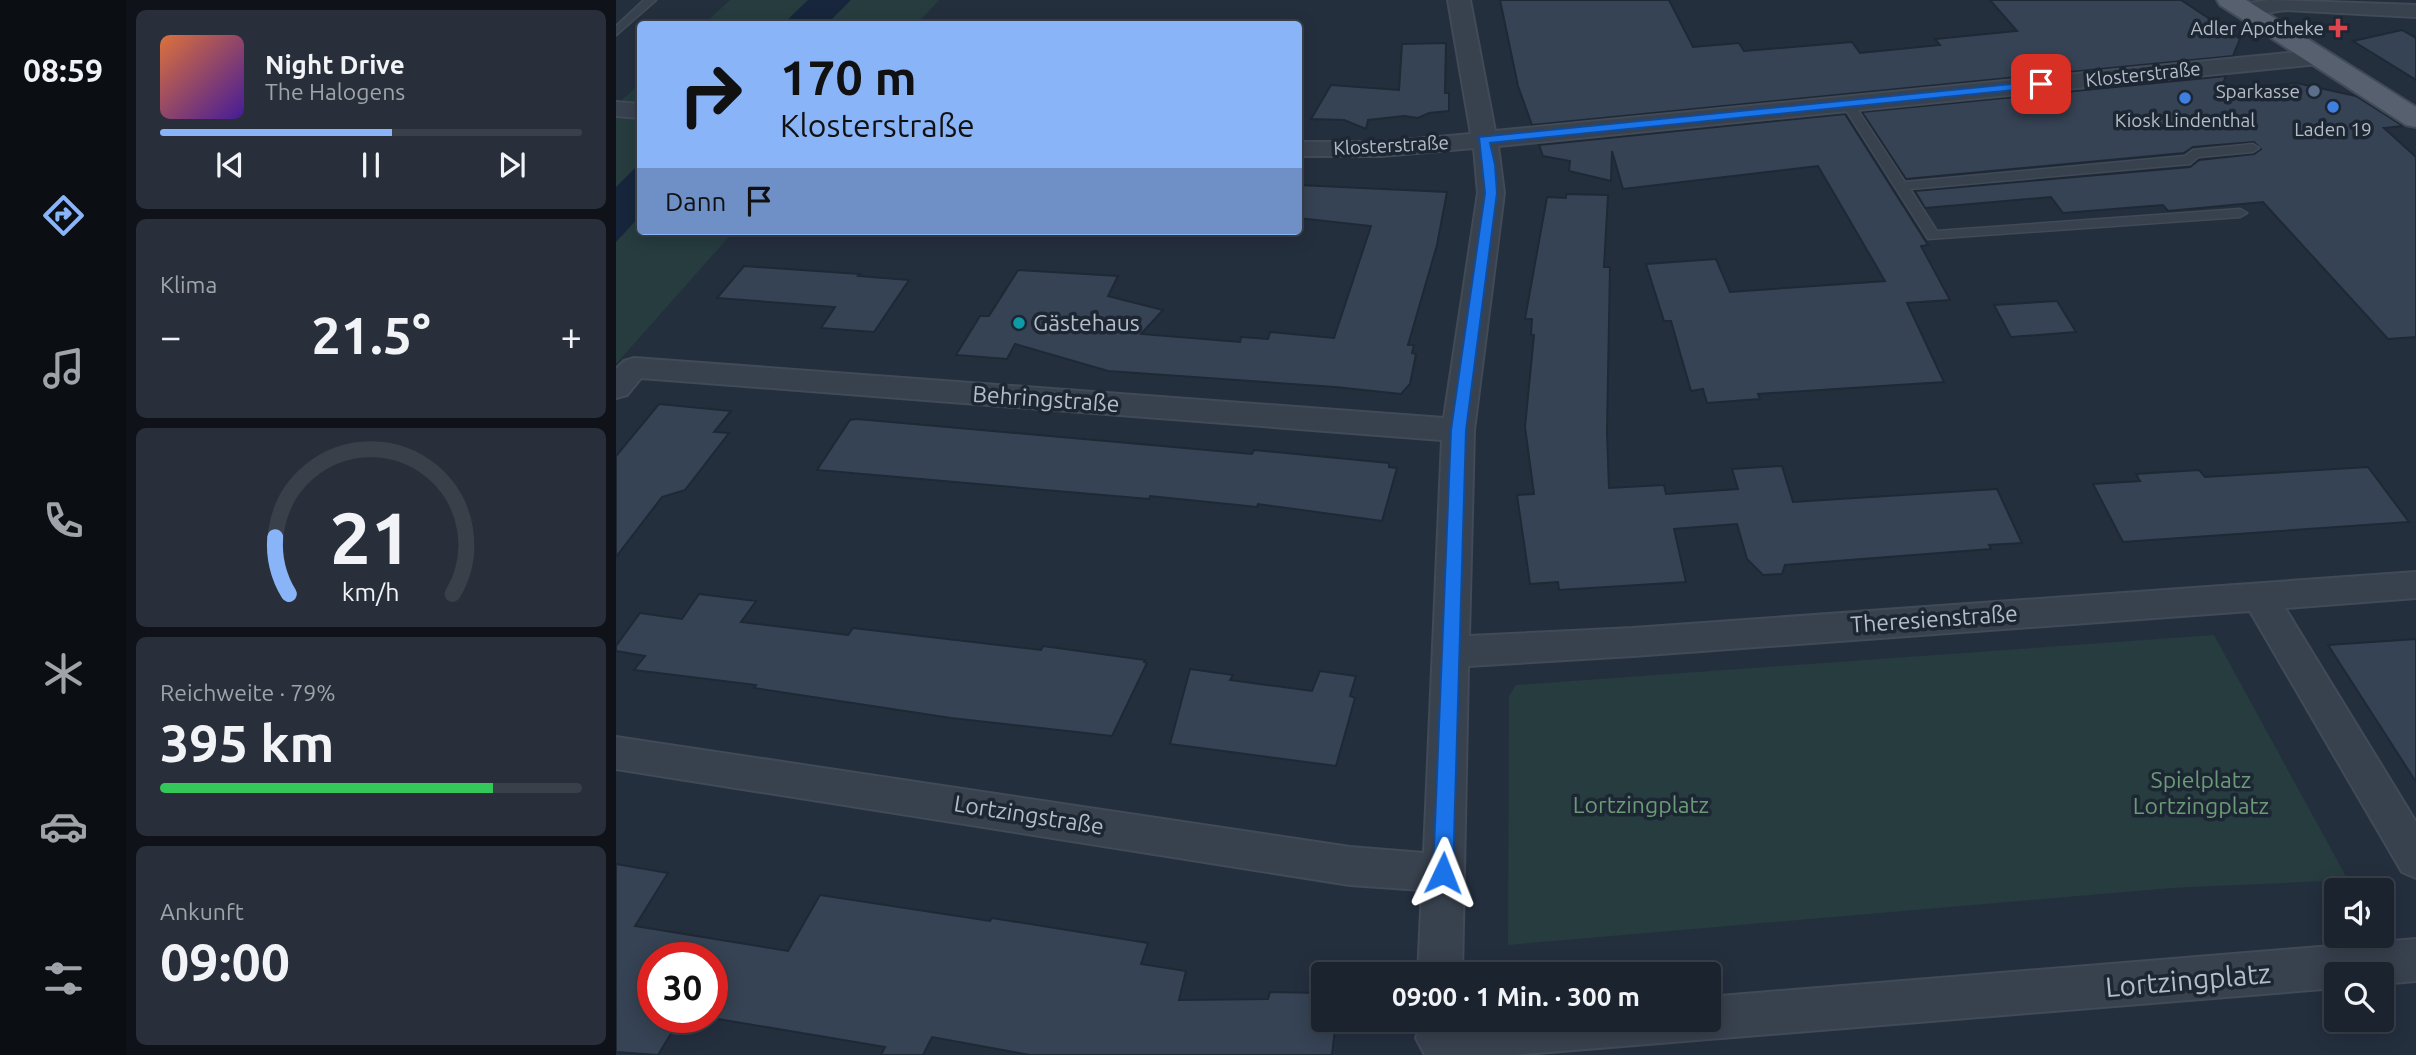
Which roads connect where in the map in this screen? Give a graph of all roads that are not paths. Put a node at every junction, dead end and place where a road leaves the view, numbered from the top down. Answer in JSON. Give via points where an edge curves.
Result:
{"nodes":[{"id":1,"x":650,"y":0,"type":"edge"},
{"id":2,"x":1460,"y":0,"type":"edge"},
{"id":3,"x":2237,"y":5,"type":"edge"},
{"id":4,"x":2416,"y":11,"type":"edge"},
{"id":5,"x":616,"y":32,"type":"edge"},
{"id":6,"x":2318,"y":57,"type":"junction"},
{"id":7,"x":1848,"y":104,"type":"junction"},
{"id":8,"x":616,"y":109,"type":"edge"},
{"id":9,"x":637,"y":111,"type":"edge"},
{"id":10,"x":2416,"y":119,"type":"edge"},
{"id":11,"x":1483,"y":140,"type":"junction"},
{"id":12,"x":2253,"y":148,"type":"dead end"},
{"id":13,"x":1302,"y":149,"type":"edge"},
{"id":14,"x":1902,"y":186,"type":"junction"},
{"id":15,"x":2240,"y":213,"type":"dead end"},
{"id":16,"x":625,"y":378,"type":"edge"},
{"id":17,"x":1458,"y":430,"type":"junction"},
{"id":18,"x":2416,"y":585,"type":"edge"},
{"id":19,"x":2260,"y":597,"type":"junction"},
{"id":20,"x":1451,"y":652,"type":"junction"},
{"id":21,"x":616,"y":753,"type":"edge"},
{"id":22,"x":2416,"y":859,"type":"edge"},
{"id":23,"x":1443,"y":873,"type":"junction"},
{"id":24,"x":2416,"y":960,"type":"edge"},
{"id":25,"x":1440,"y":962,"type":"edge"},
{"id":26,"x":1721,"y":1018,"type":"edge"},
{"id":27,"x":1523,"y":1032,"type":"edge"},
{"id":28,"x":1438,"y":1038,"type":"edge"}],
"edges":[{"from":1,"to":5,"type":"lane"},
{"from":2,"to":11,"type":"street"},
{"from":3,"to":4,"type":"street"},
{"from":3,"to":6,"type":"main road"},
{"from":6,"to":7,"type":"street","name":"Klosterstraße"},
{"from":6,"to":10,"type":"main road"},
{"from":7,"to":11,"type":"street","name":"Klosterstraße"},
{"from":7,"to":14,"type":"lane"},
{"from":8,"to":9,"type":"street"},
{"from":11,"to":13,"type":"street","name":"Klosterstraße","via":[[1381,149]]},
{"from":11,"to":17,"type":"street","via":[[1491,193]]},
{"from":12,"to":14,"type":"lane","via":[[2193,153],[2190,160]]},
{"from":14,"to":15,"type":"lane","via":[[1933,236]]},
{"from":16,"to":17,"type":"street","name":"Behringstraße"},
{"from":17,"to":20,"type":"street"},
{"from":18,"to":19,"type":"street","name":"Theresienstraße"},
{"from":19,"to":20,"type":"street","name":"Theresienstraße"},
{"from":19,"to":22,"type":"street"},
{"from":20,"to":23,"type":"street"},
{"from":21,"to":23,"type":"street","name":"Lortzingstraße","via":[[1350,866]]},
{"from":23,"to":25,"type":"street"},
{"from":24,"to":26,"type":"street","name":"Lortzingplatz"},
{"from":27,"to":28,"type":"street"}]}
